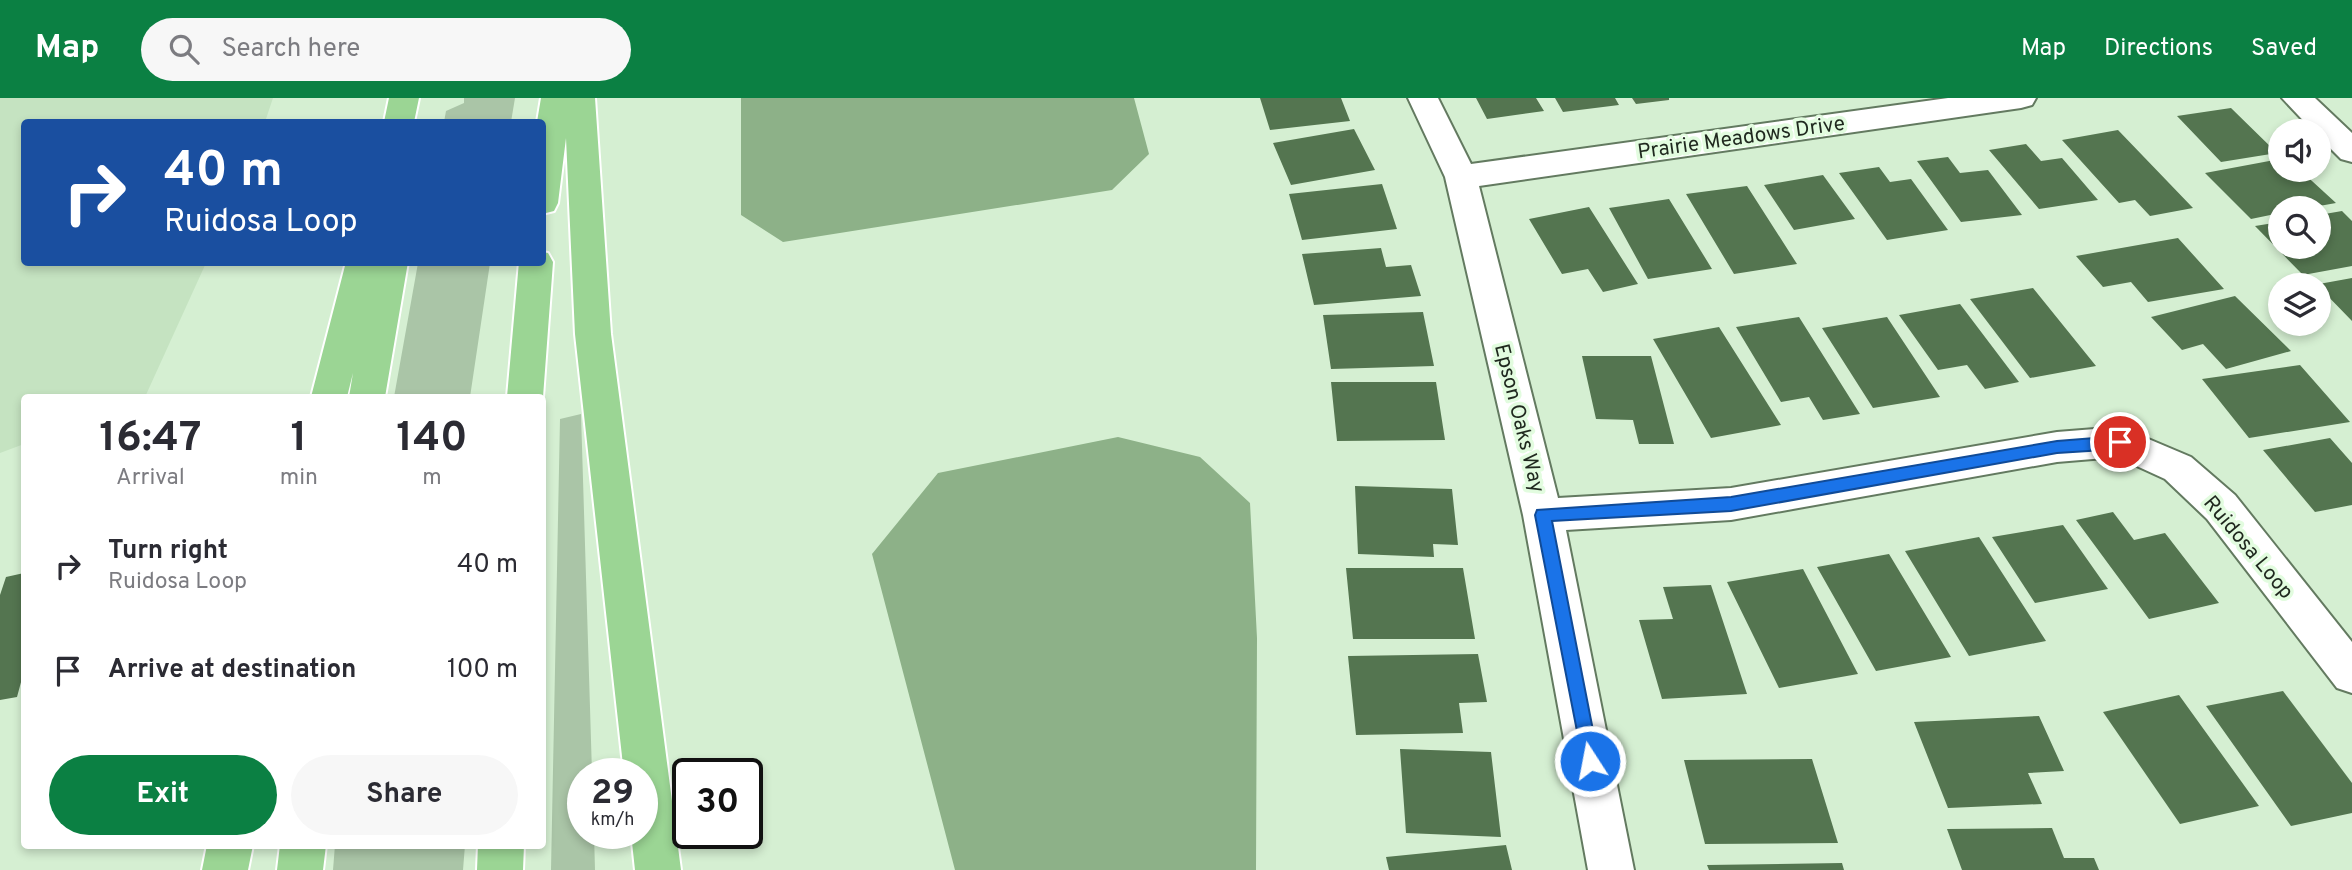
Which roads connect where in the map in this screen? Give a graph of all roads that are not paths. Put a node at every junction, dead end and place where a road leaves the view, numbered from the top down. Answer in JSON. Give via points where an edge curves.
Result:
{"nodes":[{"id":1,"x":556,"y":98,"type":"edge"},
{"id":2,"x":580,"y":98,"type":"edge"},
{"id":3,"x":1423,"y":98,"type":"edge"},
{"id":4,"x":2021,"y":98,"type":"edge"},
{"id":5,"x":2297,"y":98,"type":"edge"},
{"id":6,"x":2352,"y":151,"type":"edge"},
{"id":7,"x":546,"y":173,"type":"edge"},
{"id":8,"x":1461,"y":177,"type":"junction"},
{"id":9,"x":362,"y":266,"type":"edge"},
{"id":10,"x":390,"y":266,"type":"edge"},
{"id":11,"x":536,"y":266,"type":"edge"},
{"id":12,"x":330,"y":394,"type":"edge"},
{"id":13,"x":368,"y":394,"type":"edge"},
{"id":14,"x":525,"y":394,"type":"edge"},
{"id":15,"x":1543,"y":515,"type":"junction"},
{"id":16,"x":2352,"y":674,"type":"edge"},
{"id":17,"x":229,"y":849,"type":"edge"},
{"id":18,"x":303,"y":849,"type":"edge"},
{"id":19,"x":501,"y":849,"type":"edge"},
{"id":20,"x":225,"y":870,"type":"edge"},
{"id":21,"x":300,"y":870,"type":"edge"},
{"id":22,"x":500,"y":870,"type":"edge"},
{"id":23,"x":658,"y":870,"type":"edge"},
{"id":24,"x":1611,"y":870,"type":"edge"}],
"edges":[{"from":1,"to":7,"type":"highway"},
{"from":2,"to":23,"type":"highway","via":[[593,334]]},
{"from":3,"to":8,"type":"street","name":"Epson Oaks Way"},
{"from":4,"to":8,"type":"street","name":"Prairie Meadows Drive"},
{"from":5,"to":6,"type":"street"},
{"from":8,"to":15,"type":"street","name":"Epson Oaks Way"},
{"from":9,"to":12,"type":"highway"},
{"from":10,"to":13,"type":"highway"},
{"from":11,"to":14,"type":"highway"},
{"from":15,"to":16,"type":"street","name":"Ruidosa Loop","via":[[1731,504],[2057,447],[2120,442],[2178,468],[2221,507]]},
{"from":15,"to":24,"type":"street","name":"Epson Oaks Way"},
{"from":17,"to":20,"type":"highway"},
{"from":18,"to":21,"type":"highway"},
{"from":19,"to":22,"type":"highway"}]}
